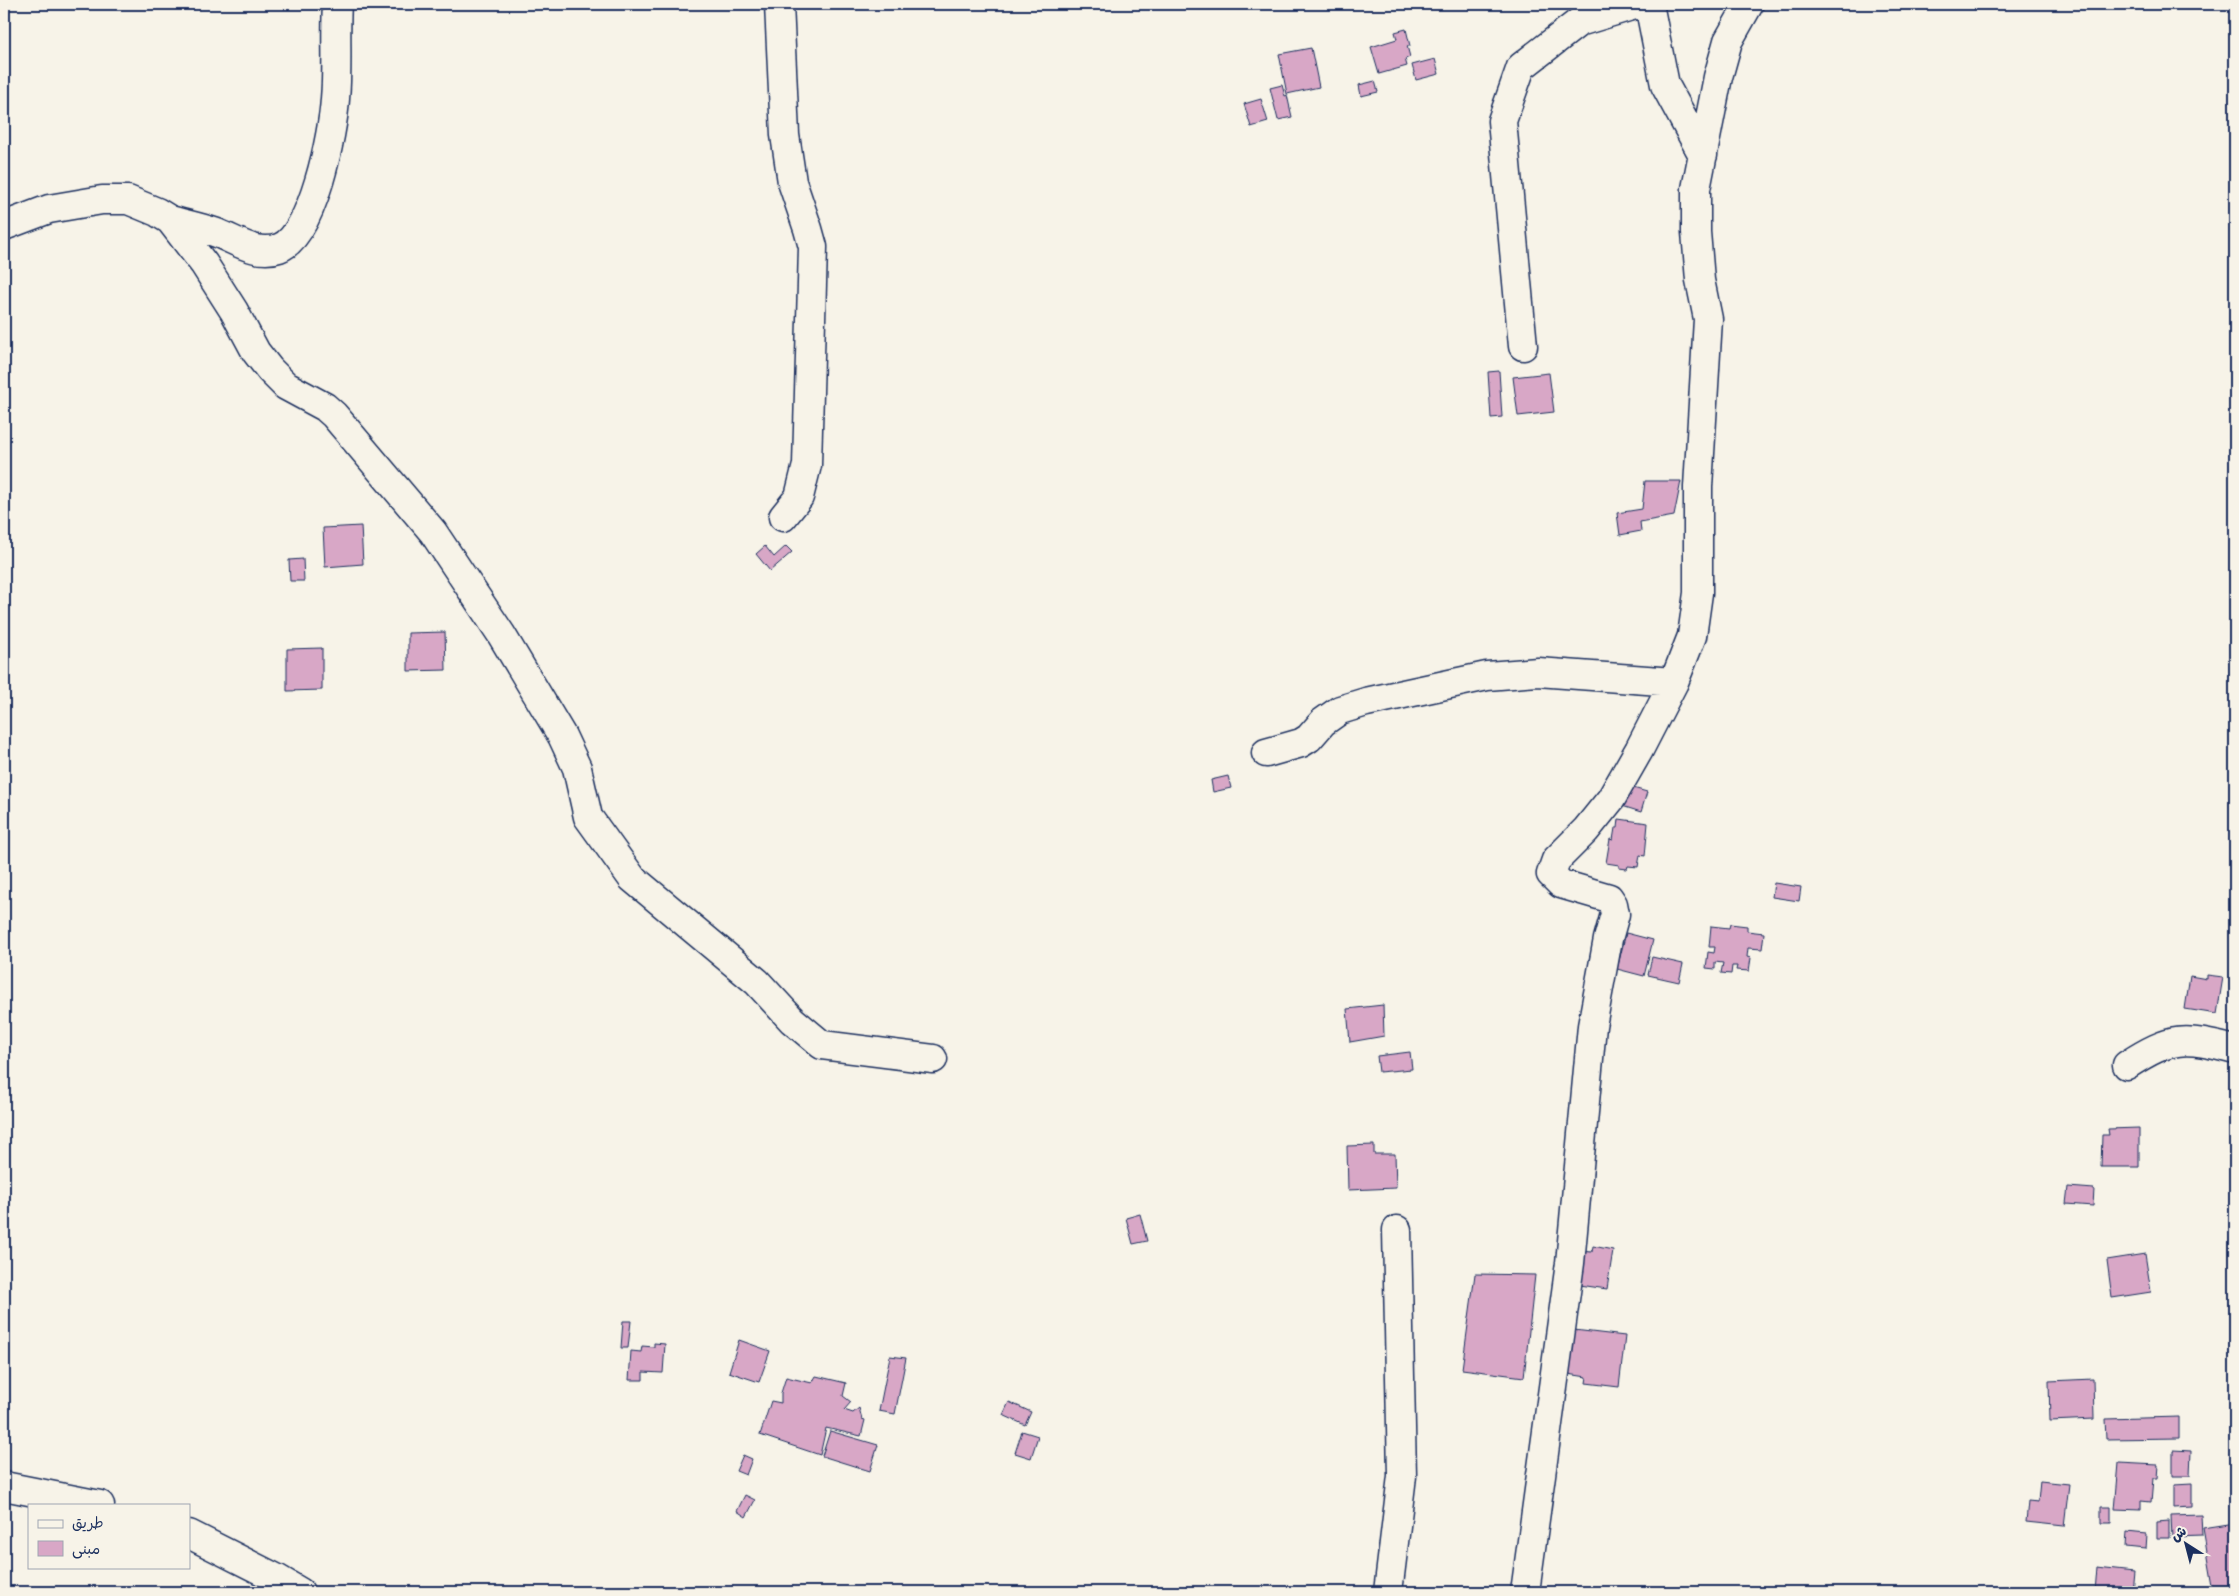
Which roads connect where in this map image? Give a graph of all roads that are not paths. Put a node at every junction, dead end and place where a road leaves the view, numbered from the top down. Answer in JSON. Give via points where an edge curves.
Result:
{"nodes":[{"id":1,"x":337,"y":4,"type":"edge"},
{"id":2,"x":779,"y":4,"type":"edge"},
{"id":3,"x":1638,"y":4,"type":"edge"},
{"id":4,"x":1649,"y":4,"type":"edge"},
{"id":5,"x":1749,"y":4,"type":"edge"},
{"id":6,"x":1703,"y":155,"type":"junction"},
{"id":7,"x":170,"y":220,"type":"junction"},
{"id":8,"x":4,"y":226,"type":"edge"},
{"id":9,"x":1523,"y":346,"type":"dead end"},
{"id":10,"x":783,"y":517,"type":"dead end"},
{"id":11,"x":1674,"y":682,"type":"junction"},
{"id":12,"x":1266,"y":753,"type":"dead end"},
{"id":13,"x":2235,"y":1050,"type":"edge"},
{"id":14,"x":933,"y":1059,"type":"dead end"},
{"id":15,"x":2126,"y":1065,"type":"dead end"},
{"id":16,"x":1397,"y":1230,"type":"dead end"},
{"id":17,"x":4,"y":1486,"type":"edge"},
{"id":18,"x":95,"y":1504,"type":"edge"},
{"id":19,"x":190,"y":1535,"type":"edge"},
{"id":20,"x":300,"y":1592,"type":"edge"},
{"id":21,"x":1388,"y":1592,"type":"edge"},
{"id":22,"x":1525,"y":1592,"type":"edge"}],
"edges":[{"from":1,"to":7,"type":"street","via":[[335,100],[325,159],[312,204],[297,234],[280,248],[262,249]]},
{"from":2,"to":10,"type":"street","via":[[785,135],[792,182],[813,247],[807,465],[799,497]]},
{"from":3,"to":9,"type":"street","via":[[1579,22],[1521,67],[1505,112],[1502,121]]},
{"from":4,"to":6,"type":"street","via":[[1666,85]]},
{"from":5,"to":6,"type":"street","via":[[1728,41]]},
{"from":6,"to":11,"type":"street","via":[[1696,189],[1696,232],[1700,280],[1708,319],[1698,487],[1698,593],[1692,636]]},
{"from":7,"to":8,"type":"street","via":[[128,200],[114,199],[49,209]]},
{"from":7,"to":14,"type":"street","via":[[220,288],[256,352],[270,370],[286,386],[325,407],[346,427],[433,532],[501,634],[562,736],[577,768],[588,817],[632,878],[757,982],[792,1020],[822,1046]]},
{"from":11,"to":12,"type":"street","via":[[1538,672],[1488,676],[1340,710],[1301,743]]},
{"from":11,"to":22,"type":"street","via":[[1611,799],[1552,867],[1551,874],[1561,884],[1609,898],[1614,914],[1592,1026],[1570,1263]]},
{"from":13,"to":15,"type":"street","via":[[2186,1040],[2170,1042],[2149,1050]]},
{"from":16,"to":21,"type":"street","via":[[1402,1476]]},
{"from":17,"to":18,"type":"street"},
{"from":19,"to":20,"type":"street"}]}
